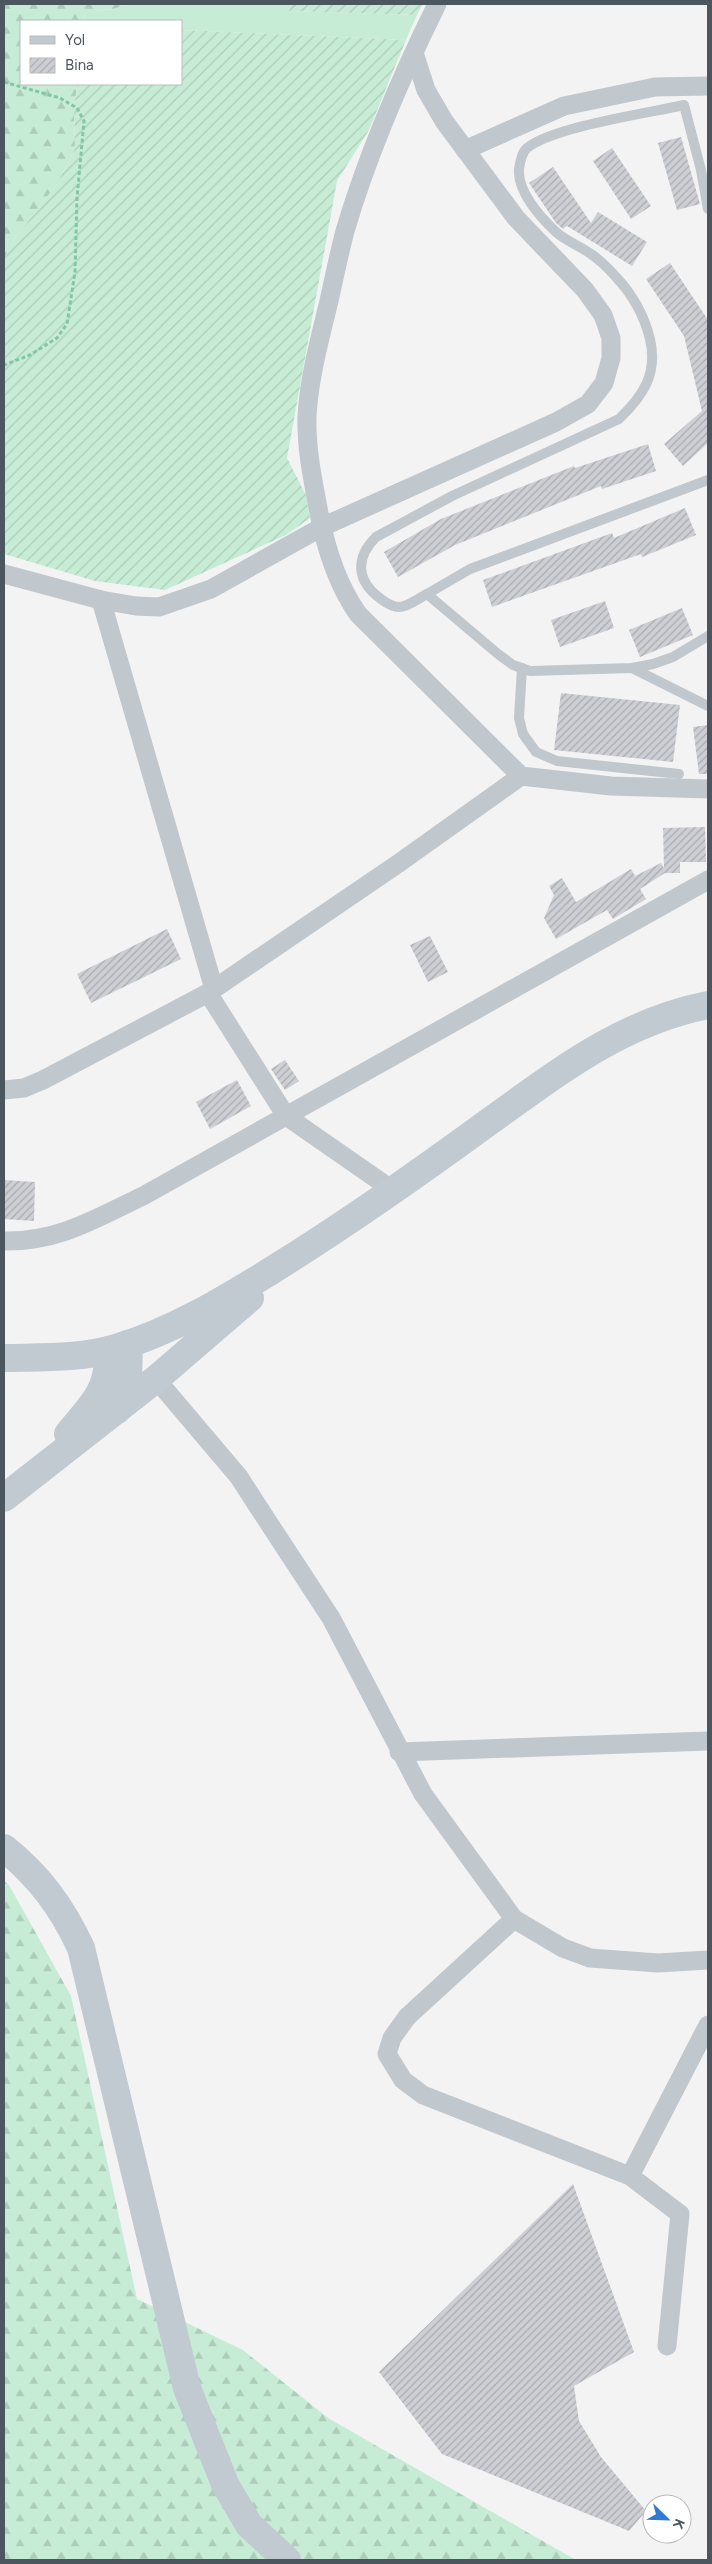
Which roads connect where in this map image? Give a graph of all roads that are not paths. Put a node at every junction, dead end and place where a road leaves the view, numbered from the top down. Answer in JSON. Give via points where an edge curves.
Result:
{"nodes":[{"id":1,"x":437,"y":4,"type":"edge"},
{"id":2,"x":414,"y":54,"type":"junction"},
{"id":3,"x":708,"y":86,"type":"edge"},
{"id":4,"x":466,"y":150,"type":"junction"},
{"id":5,"x":708,"y":209,"type":"edge"},
{"id":6,"x":708,"y":480,"type":"edge"},
{"id":7,"x":322,"y":528,"type":"junction"},
{"id":8,"x":4,"y":574,"type":"edge"},
{"id":9,"x":427,"y":594,"type":"junction"},
{"id":10,"x":101,"y":600,"type":"junction"},
{"id":11,"x":708,"y":636,"type":"edge"},
{"id":12,"x":522,"y":668,"type":"junction"},
{"id":13,"x":632,"y":668,"type":"junction"},
{"id":14,"x":708,"y":706,"type":"edge"},
{"id":15,"x":679,"y":774,"type":"dead end"},
{"id":16,"x":521,"y":776,"type":"junction"},
{"id":17,"x":708,"y":789,"type":"edge"},
{"id":18,"x":708,"y":880,"type":"edge"},
{"id":19,"x":211,"y":991,"type":"junction"},
{"id":20,"x":708,"y":1005,"type":"edge"},
{"id":21,"x":4,"y":1090,"type":"edge"},
{"id":22,"x":286,"y":1116,"type":"junction"},
{"id":23,"x":394,"y":1191,"type":"junction"},
{"id":24,"x":4,"y":1241,"type":"edge"},
{"id":25,"x":308,"y":1248,"type":"junction"},
{"id":26,"x":118,"y":1347,"type":"junction"},
{"id":27,"x":4,"y":1358,"type":"edge"},
{"id":28,"x":156,"y":1379,"type":"junction"},
{"id":29,"x":117,"y":1410,"type":"junction"},
{"id":30,"x":32,"y":1477,"type":"junction"},
{"id":31,"x":4,"y":1498,"type":"edge"},
{"id":32,"x":708,"y":1741,"type":"edge"},
{"id":33,"x":399,"y":1752,"type":"junction"},
{"id":34,"x":4,"y":1848,"type":"edge"},
{"id":35,"x":514,"y":1919,"type":"junction"},
{"id":36,"x":708,"y":1960,"type":"edge"},
{"id":37,"x":708,"y":2025,"type":"edge"},
{"id":38,"x":630,"y":2176,"type":"junction"},
{"id":39,"x":667,"y":2346,"type":"dead end"},
{"id":40,"x":287,"y":2560,"type":"edge"}],
"edges":[{"from":1,"to":2,"type":"street"},
{"from":2,"to":4,"type":"street","via":[[426,90]]},
{"from":2,"to":7,"type":"street","via":[[370,159],[345,231],[313,372],[308,446]]},
{"from":3,"to":4,"type":"street","via":[[655,87],[564,106]]},
{"from":4,"to":7,"type":"street","via":[[516,218],[584,290],[603,315],[611,338],[612,358],[604,383],[588,404],[556,422]]},
{"from":5,"to":9,"type":"lane","via":[[684,105],[590,125],[542,139],[526,149],[518,178],[524,193],[557,233],[592,254],[636,302],[645,318],[652,347],[651,372],[637,402],[619,419],[452,496],[376,537],[366,547],[361,563],[362,578],[371,592],[399,607]]},
{"from":6,"to":9,"type":"lane","via":[[485,562]]},
{"from":7,"to":10,"type":"street","via":[[211,590],[182,600],[159,607]]},
{"from":7,"to":16,"type":"street","via":[[340,582],[358,614]]},
{"from":8,"to":10,"type":"street"},
{"from":9,"to":12,"type":"lane","via":[[498,654]]},
{"from":10,"to":19,"type":"street"},
{"from":11,"to":13,"type":"lane","via":[[673,658]]},
{"from":12,"to":13,"type":"lane","via":[[530,671]]},
{"from":12,"to":15,"type":"lane","via":[[519,718],[523,734],[536,752],[557,762]]},
{"from":13,"to":14,"type":"lane"},
{"from":16,"to":17,"type":"street","via":[[611,786]]},
{"from":16,"to":19,"type":"street"},
{"from":18,"to":22,"type":"street"},
{"from":19,"to":21,"type":"street","via":[[43,1080],[24,1088]]},
{"from":19,"to":22,"type":"street"},
{"from":20,"to":23,"type":"street","via":[[642,1024],[601,1044]]},
{"from":22,"to":23,"type":"street"},
{"from":22,"to":24,"type":"street","via":[[143,1196],[85,1224],[53,1237],[27,1242]]},
{"from":23,"to":25,"type":"street"},
{"from":25,"to":26,"type":"street","via":[[191,1317],[155,1335]]},
{"from":25,"to":28,"type":"street"},
{"from":26,"to":27,"type":"street","via":[[88,1354]]},
{"from":26,"to":29,"type":"street","via":[[130,1369],[128,1385]]},
{"from":26,"to":30,"type":"street","via":[[95,1402]]},
{"from":28,"to":29,"type":"street"},
{"from":28,"to":33,"type":"street","via":[[239,1477],[331,1618]]},
{"from":29,"to":30,"type":"street"},
{"from":30,"to":31,"type":"street"},
{"from":32,"to":33,"type":"street"},
{"from":33,"to":35,"type":"street","via":[[422,1794]]},
{"from":34,"to":40,"type":"street","via":[[24,1864],[66,1916],[81,1948],[187,2388],[225,2484],[249,2525]]},
{"from":35,"to":36,"type":"street","via":[[563,1948],[590,1958],[658,1963]]},
{"from":35,"to":38,"type":"street","via":[[407,2018],[392,2038],[387,2054],[404,2080],[423,2095]]},
{"from":37,"to":38,"type":"street"},
{"from":38,"to":39,"type":"street","via":[[680,2214]]}]}
